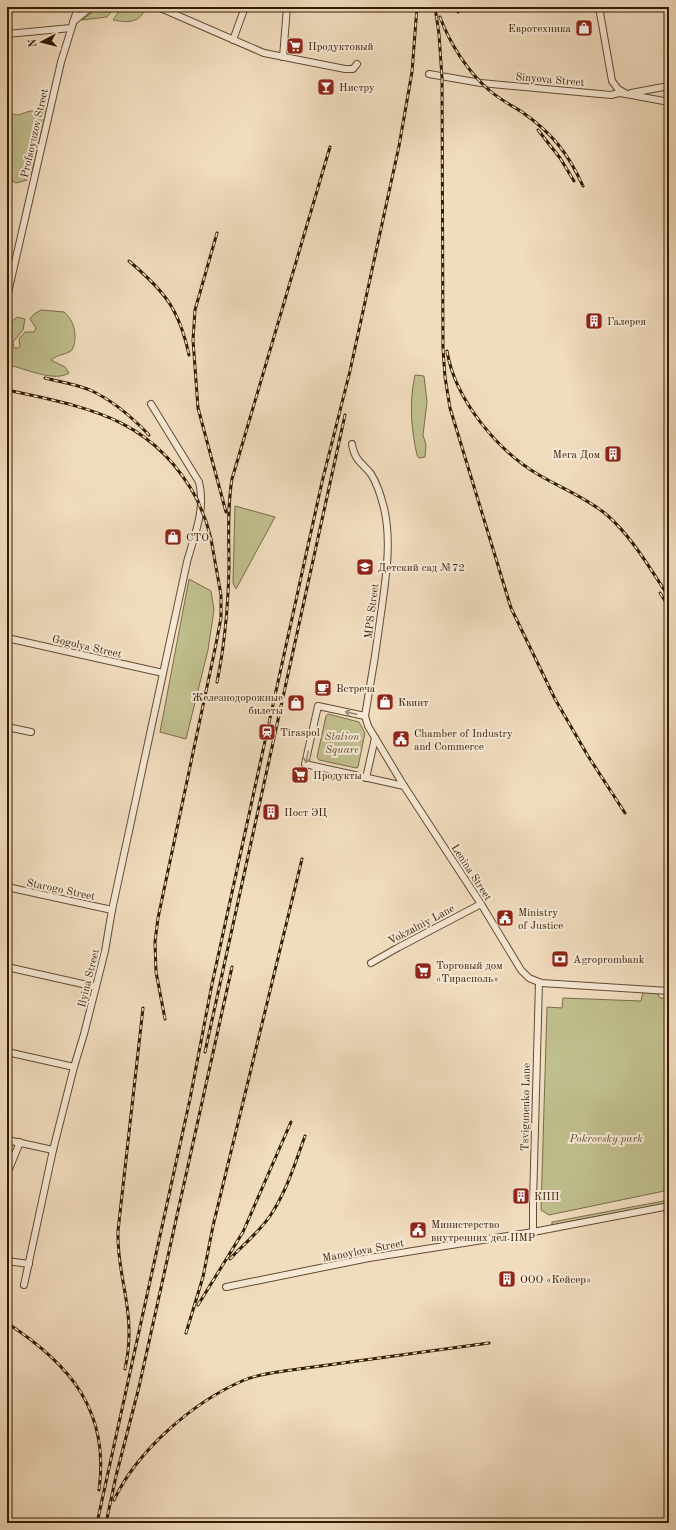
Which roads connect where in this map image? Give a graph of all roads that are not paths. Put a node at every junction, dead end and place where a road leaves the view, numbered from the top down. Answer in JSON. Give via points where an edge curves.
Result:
{"nodes":[{"id":1,"x":78,"y":7,"type":"edge"},
{"id":2,"x":91,"y":7,"type":"edge"},
{"id":3,"x":158,"y":7,"type":"edge"},
{"id":4,"x":245,"y":7,"type":"edge"},
{"id":5,"x":287,"y":7,"type":"edge"},
{"id":6,"x":599,"y":7,"type":"edge"},
{"id":7,"x":72,"y":25,"type":"junction"},
{"id":8,"x":7,"y":34,"type":"edge"},
{"id":9,"x":233,"y":40,"type":"junction"},
{"id":10,"x":283,"y":57,"type":"junction"},
{"id":11,"x":358,"y":64,"type":"dead end"},
{"id":12,"x":429,"y":74,"type":"dead end"},
{"id":13,"x":669,"y":86,"type":"edge"},
{"id":14,"x":626,"y":94,"type":"junction"},
{"id":15,"x":669,"y":102,"type":"edge"},
{"id":16,"x":7,"y":297,"type":"edge"},
{"id":17,"x":151,"y":404,"type":"dead end"},
{"id":18,"x":352,"y":444,"type":"dead end"},
{"id":19,"x":7,"y":638,"type":"edge"},
{"id":20,"x":163,"y":673,"type":"junction"},
{"id":21,"x":365,"y":716,"type":"junction"},
{"id":22,"x":7,"y":727,"type":"edge"},
{"id":23,"x":31,"y":732,"type":"dead end"},
{"id":24,"x":375,"y":738,"type":"junction"},
{"id":25,"x":366,"y":778,"type":"junction"},
{"id":26,"x":404,"y":786,"type":"junction"},
{"id":27,"x":7,"y":887,"type":"edge"},
{"id":28,"x":481,"y":904,"type":"junction"},
{"id":29,"x":112,"y":910,"type":"junction"},
{"id":30,"x":371,"y":964,"type":"dead end"},
{"id":31,"x":7,"y":966,"type":"edge"},
{"id":32,"x":539,"y":982,"type":"junction"},
{"id":33,"x":96,"y":987,"type":"junction"},
{"id":34,"x":669,"y":991,"type":"edge"},
{"id":35,"x":7,"y":1052,"type":"edge"},
{"id":36,"x":74,"y":1067,"type":"junction"},
{"id":37,"x":7,"y":1140,"type":"edge"},
{"id":38,"x":20,"y":1142,"type":"junction"},
{"id":39,"x":53,"y":1150,"type":"junction"},
{"id":40,"x":7,"y":1174,"type":"edge"},
{"id":41,"x":669,"y":1206,"type":"edge"},
{"id":42,"x":533,"y":1232,"type":"junction"},
{"id":43,"x":7,"y":1261,"type":"edge"},
{"id":44,"x":29,"y":1264,"type":"junction"},
{"id":45,"x":24,"y":1285,"type":"dead end"},
{"id":46,"x":226,"y":1287,"type":"dead end"}],
"edges":[{"from":1,"to":7,"type":"street","name":"Profsoyuzov Street"},
{"from":2,"to":7,"type":"street"},
{"from":3,"to":9,"type":"street"},
{"from":4,"to":9,"type":"street"},
{"from":5,"to":10,"type":"street"},
{"from":6,"to":14,"type":"street","via":[[612,81]]},
{"from":7,"to":8,"type":"street"},
{"from":7,"to":16,"type":"street","name":"Profsoyuzov Street","via":[[61,62]]},
{"from":9,"to":10,"type":"street","via":[[264,53]]},
{"from":10,"to":11,"type":"street","via":[[345,69],[353,69]]},
{"from":12,"to":14,"type":"street","name":"Sinyova Street","via":[[481,83],[611,95]]},
{"from":13,"to":14,"type":"street"},
{"from":14,"to":15,"type":"street","name":"Sinyova Street"},
{"from":17,"to":20,"type":"street","name":"Ilyina Street","via":[[199,482],[202,493],[202,508],[186,562]]},
{"from":18,"to":21,"type":"street","name":"MPS Street","via":[[358,461],[377,483],[389,539],[377,647]]},
{"from":19,"to":20,"type":"street","name":"Gogolya Street"},
{"from":20,"to":29,"type":"street","name":"Ilyina Street"},
{"from":21,"to":24,"type":"street","name":"Lenina Street"},
{"from":21,"to":25,"type":"street","one_way":true,"via":[[318,706],[305,764]]},
{"from":22,"to":23,"type":"street"},
{"from":24,"to":25,"type":"street"},
{"from":24,"to":26,"type":"street","name":"Lenina Street"},
{"from":25,"to":26,"type":"street"},
{"from":26,"to":28,"type":"street","name":"Lenina Street"},
{"from":27,"to":29,"type":"street","name":"Starogo Street"},
{"from":28,"to":30,"type":"street","name":"Vokzalniy Lane"},
{"from":28,"to":32,"type":"street","name":"Lenina Street","via":[[521,970],[529,978]]},
{"from":29,"to":33,"type":"street","name":"Ilyina Street"},
{"from":31,"to":33,"type":"street"},
{"from":32,"to":34,"type":"street","name":"Lenina Street"},
{"from":32,"to":42,"type":"street","name":"Tsvigunenko Lane"},
{"from":33,"to":36,"type":"street","name":"Ilyina Street"},
{"from":35,"to":36,"type":"street"},
{"from":36,"to":39,"type":"street","name":"Ilyina Street"},
{"from":37,"to":38,"type":"street"},
{"from":38,"to":39,"type":"street"},
{"from":38,"to":40,"type":"street"},
{"from":39,"to":44,"type":"street","name":"Ilyina Street"},
{"from":41,"to":42,"type":"street","name":"Manoylova Street"},
{"from":42,"to":46,"type":"street","name":"Manoylova Street","via":[[369,1258]]},
{"from":43,"to":44,"type":"street"},
{"from":44,"to":45,"type":"street","name":"Ilyina Street"}]}
